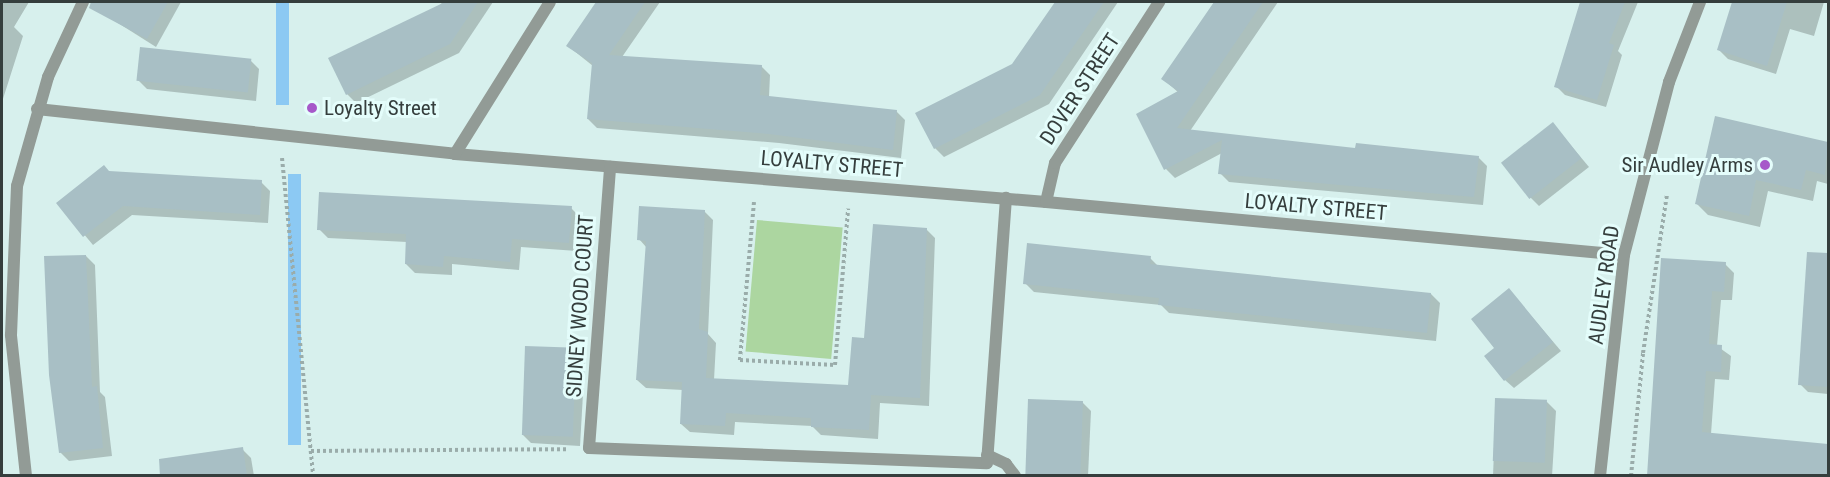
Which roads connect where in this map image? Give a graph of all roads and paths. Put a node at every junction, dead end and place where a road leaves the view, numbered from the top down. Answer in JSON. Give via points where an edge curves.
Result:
{"nodes":[{"id":1,"x":83,"y":2,"type":"edge"},
{"id":2,"x":550,"y":2,"type":"edge"},
{"id":3,"x":1159,"y":2,"type":"edge"},
{"id":4,"x":1700,"y":2,"type":"edge"},
{"id":5,"x":37,"y":109,"type":"junction"},
{"id":6,"x":280,"y":136,"type":"junction"},
{"id":7,"x":455,"y":154,"type":"junction"},
{"id":8,"x":610,"y":167,"type":"junction"},
{"id":9,"x":756,"y":177,"type":"junction"},
{"id":10,"x":1668,"y":183,"type":"dead end"},
{"id":11,"x":850,"y":185,"type":"junction"},
{"id":12,"x":1006,"y":198,"type":"junction"},
{"id":13,"x":1046,"y":202,"type":"junction"},
{"id":14,"x":1624,"y":255,"type":"junction"},
{"id":15,"x":589,"y":448,"type":"junction"},
{"id":16,"x":311,"y":451,"type":"junction"},
{"id":17,"x":987,"y":459,"type":"junction"},
{"id":18,"x":26,"y":476,"type":"edge"},
{"id":19,"x":313,"y":476,"type":"edge"},
{"id":20,"x":1015,"y":476,"type":"edge"},
{"id":21,"x":1600,"y":476,"type":"edge"},
{"id":22,"x":1631,"y":476,"type":"edge"}],
"edges":[{"from":1,"to":5,"type":"street","via":[[62,41]]},
{"from":2,"to":7,"type":"street"},
{"from":3,"to":13,"type":"street","name":"DOVER STREET","via":[[1056,163]]},
{"from":4,"to":14,"type":"street","name":"AUDLEY ROAD","via":[[1669,82]]},
{"from":5,"to":6,"type":"street","name":"LOYALTY STREET"},
{"from":5,"to":18,"type":"street","via":[[17,186],[11,277],[11,335]]},
{"from":6,"to":7,"type":"street","name":"LOYALTY STREET"},
{"from":6,"to":16,"type":"path"},
{"from":7,"to":8,"type":"street","name":"LOYALTY STREET"},
{"from":8,"to":9,"type":"street","name":"LOYALTY STREET"},
{"from":8,"to":15,"type":"street","name":"SIDNEY WOOD COURT"},
{"from":9,"to":11,"type":"street","name":"LOYALTY STREET"},
{"from":9,"to":11,"type":"path","via":[[740,360],[836,365]]},
{"from":10,"to":22,"type":"path","via":[[1643,353]]},
{"from":11,"to":12,"type":"street","name":"LOYALTY STREET"},
{"from":12,"to":13,"type":"street","name":"LOYALTY STREET"},
{"from":12,"to":17,"type":"street"},
{"from":13,"to":14,"type":"street","name":"LOYALTY STREET"},
{"from":14,"to":21,"type":"street","name":"AUDLEY ROAD"},
{"from":15,"to":16,"type":"path"},
{"from":15,"to":17,"type":"street"},
{"from":16,"to":19,"type":"path"},
{"from":17,"to":20,"type":"street","via":[[1006,464]]}]}
